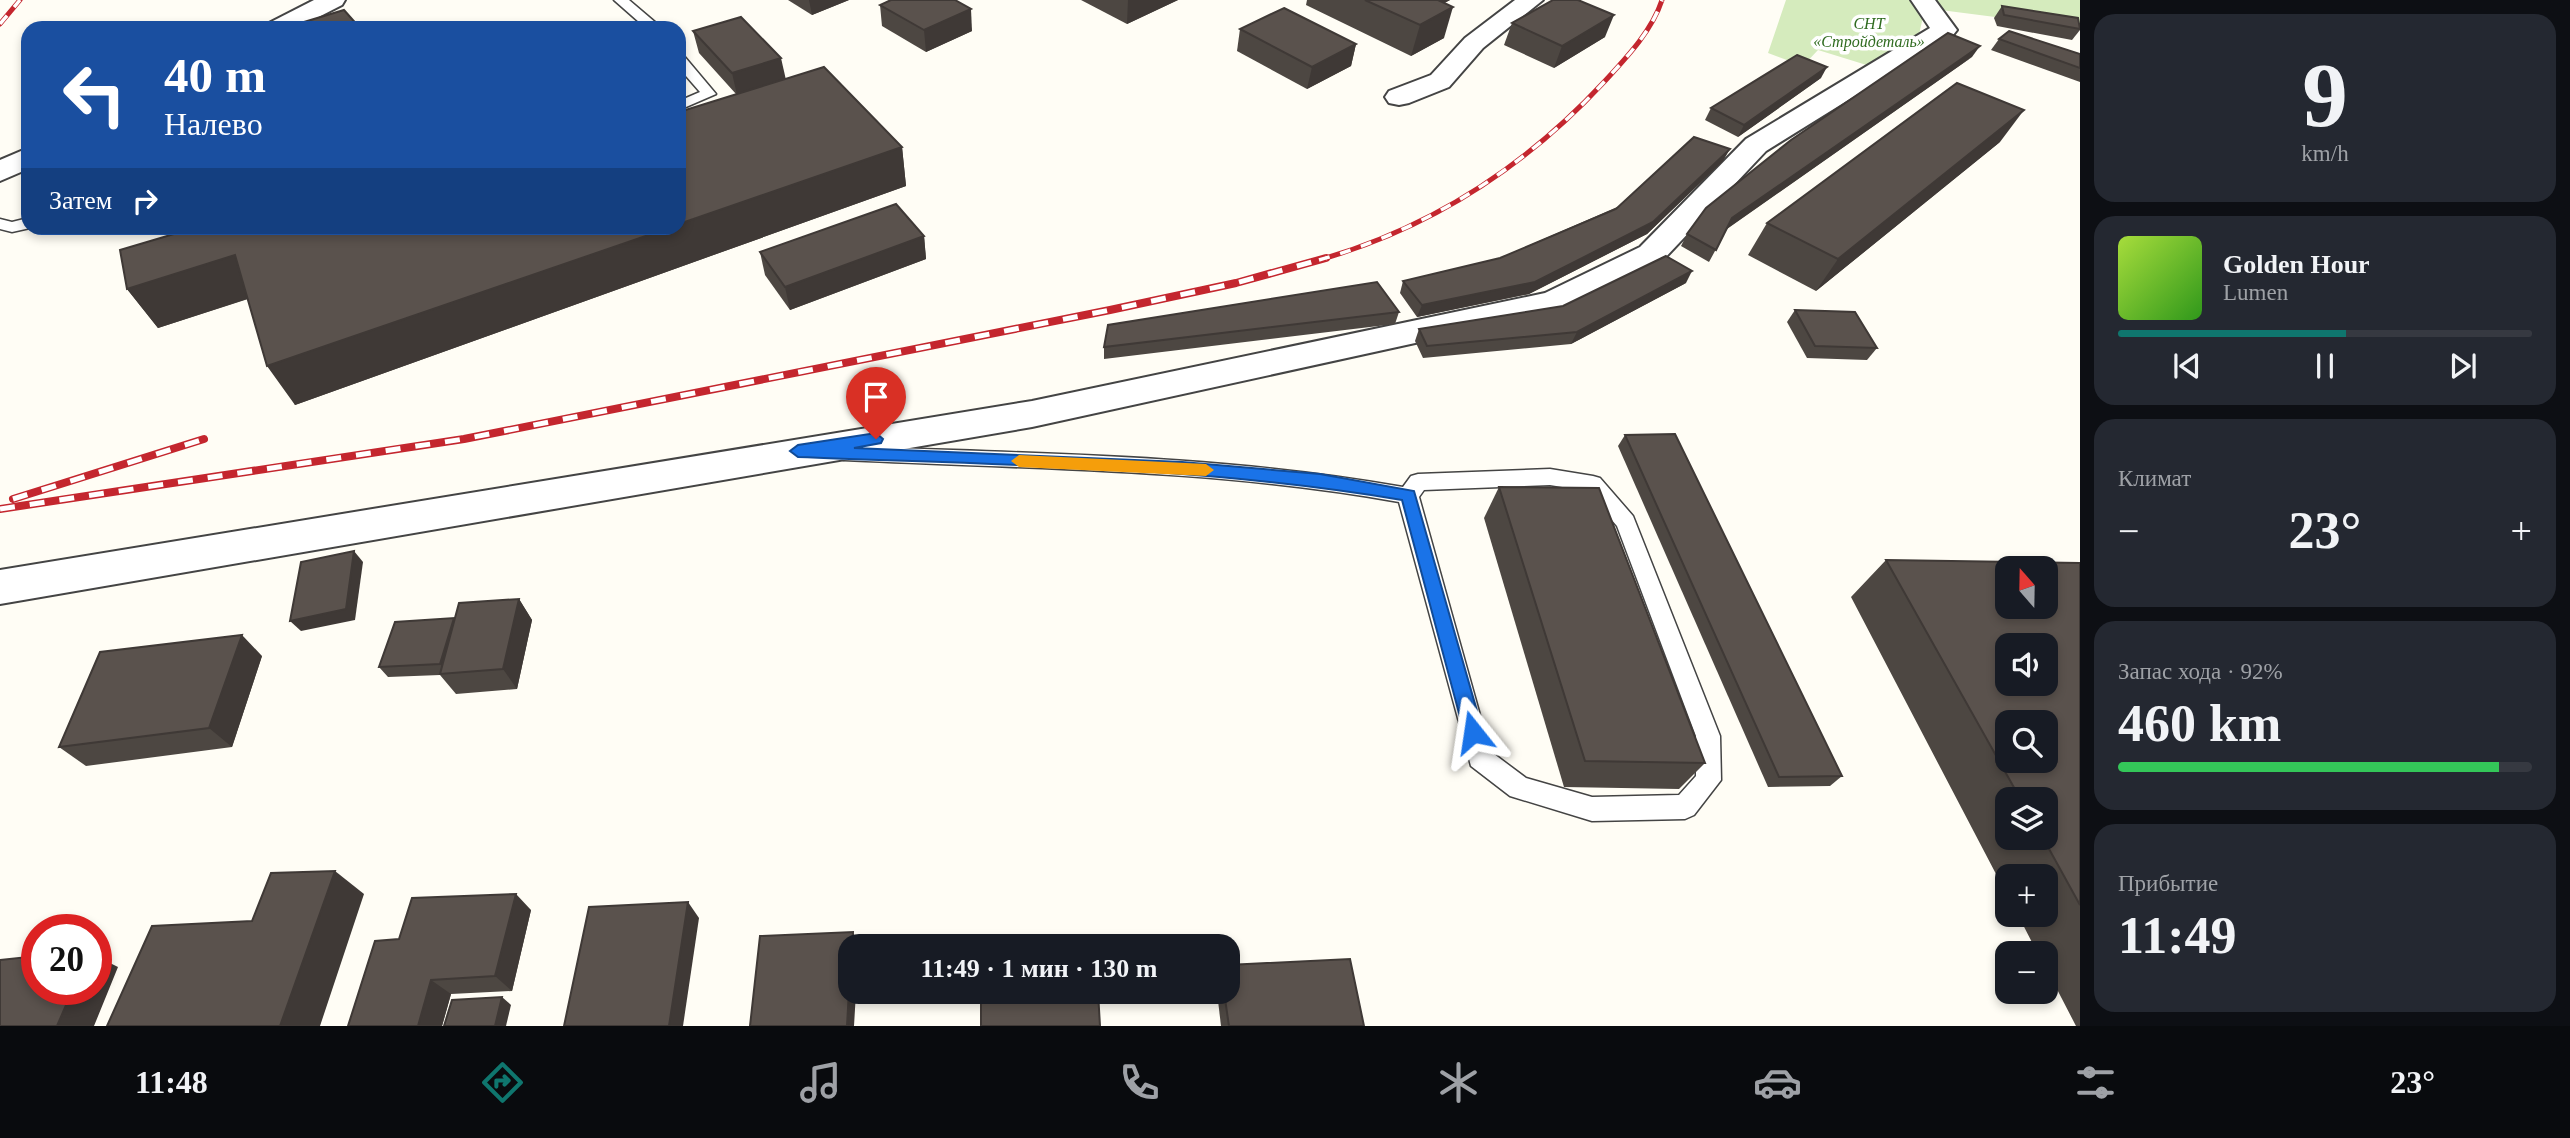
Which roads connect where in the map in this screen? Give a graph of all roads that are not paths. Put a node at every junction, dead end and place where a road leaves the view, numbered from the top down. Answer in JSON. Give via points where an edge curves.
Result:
{"nodes":[{"id":1,"x":333,"y":0,"type":"edge"},
{"id":2,"x":621,"y":0,"type":"edge"},
{"id":3,"x":1531,"y":0,"type":"edge"},
{"id":4,"x":1923,"y":0,"type":"edge"},
{"id":5,"x":292,"y":21,"type":"edge"},
{"id":6,"x":641,"y":21,"type":"edge"},
{"id":7,"x":686,"y":66,"type":"edge"},
{"id":8,"x":1399,"y":97,"type":"dead end"},
{"id":9,"x":686,"y":103,"type":"edge"},
{"id":10,"x":21,"y":161,"type":"edge"},
{"id":11,"x":0,"y":172,"type":"edge"},
{"id":12,"x":0,"y":224,"type":"edge"},
{"id":13,"x":21,"y":225,"type":"edge"},
{"id":14,"x":798,"y":451,"type":"junction"},
{"id":15,"x":1409,"y":496,"type":"junction"},
{"id":16,"x":0,"y":587,"type":"edge"}],
"edges":[{"from":1,"to":5,"type":"street"},
{"from":2,"to":6,"type":"lane"},
{"from":3,"to":8,"type":"street","via":[[1474,43],[1440,81]]},
{"from":4,"to":14,"type":"street","via":[[1944,30],[1756,145],[1651,254],[1554,302],[1032,414]]},
{"from":7,"to":9,"type":"lane","via":[[709,94]]},
{"from":10,"to":11,"type":"street"},
{"from":12,"to":13,"type":"lane"},
{"from":14,"to":15,"type":"lane","via":[[1182,468],[1320,480]]},
{"from":14,"to":16,"type":"street"},
{"from":15,"to":15,"type":"lane","via":[[1418,482],[1550,477],[1593,484],[1626,522],[1709,736],[1708,780],[1685,807],[1592,809],[1519,788],[1480,758]]}]}
